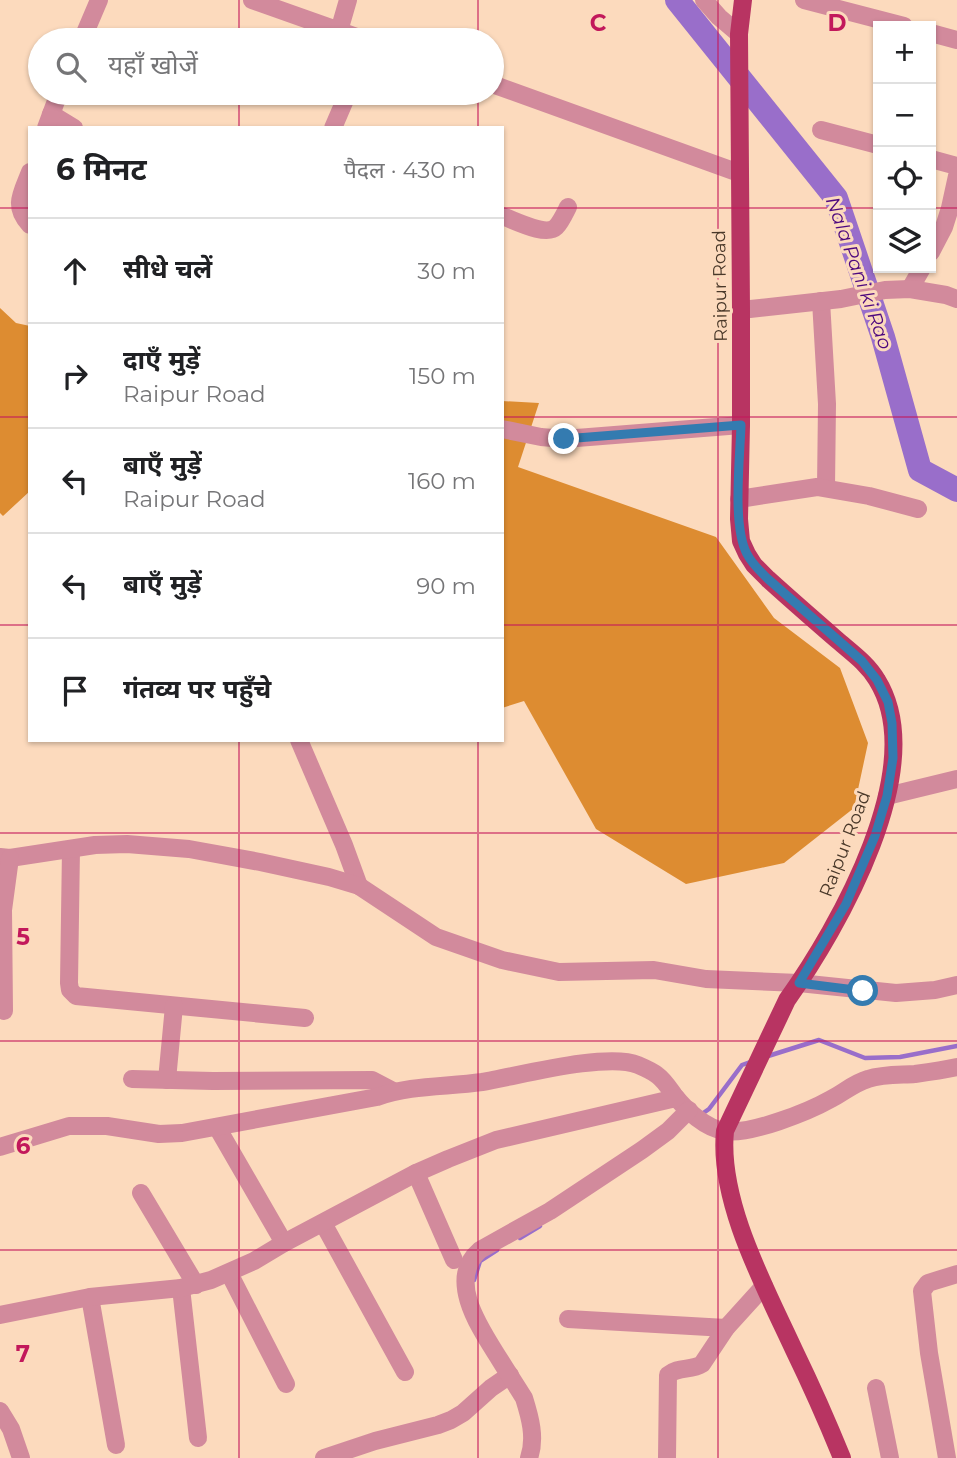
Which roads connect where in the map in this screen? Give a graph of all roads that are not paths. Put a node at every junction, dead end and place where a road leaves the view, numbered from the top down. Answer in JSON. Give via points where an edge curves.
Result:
{"nodes":[{"id":1,"x":99,"y":0,"type":"edge"},
{"id":2,"x":252,"y":0,"type":"edge"},
{"id":3,"x":348,"y":0,"type":"edge"},
{"id":4,"x":704,"y":0,"type":"edge"},
{"id":5,"x":743,"y":0,"type":"edge"},
{"id":6,"x":804,"y":0,"type":"edge"},
{"id":7,"x":885,"y":21,"type":"edge"},
{"id":8,"x":87,"y":28,"type":"edge"},
{"id":9,"x":331,"y":28,"type":"edge"},
{"id":10,"x":340,"y":28,"type":"edge"},
{"id":11,"x":936,"y":34,"type":"edge"},
{"id":12,"x":739,"y":40,"type":"junction"},
{"id":13,"x":957,"y":40,"type":"edge"},
{"id":14,"x":504,"y":88,"type":"edge"},
{"id":15,"x":343,"y":105,"type":"edge"},
{"id":16,"x":48,"y":121,"type":"edge"},
{"id":17,"x":67,"y":126,"type":"edge"},
{"id":18,"x":334,"y":126,"type":"edge"},
{"id":19,"x":821,"y":130,"type":"dead end"},
{"id":20,"x":873,"y":144,"type":"edge"},
{"id":21,"x":936,"y":160,"type":"edge"},
{"id":22,"x":957,"y":166,"type":"edge"},
{"id":23,"x":739,"y":173,"type":"junction"},
{"id":24,"x":957,"y":176,"type":"edge"},
{"id":25,"x":28,"y":177,"type":"edge"},
{"id":26,"x":568,"y":207,"type":"dead end"},
{"id":27,"x":504,"y":217,"type":"edge"},
{"id":28,"x":28,"y":223,"type":"edge"},
{"id":29,"x":936,"y":242,"type":"edge"},
{"id":30,"x":919,"y":273,"type":"edge"},
{"id":31,"x":910,"y":289,"type":"junction"},
{"id":32,"x":957,"y":299,"type":"edge"},
{"id":33,"x":821,"y":301,"type":"junction"},
{"id":34,"x":741,"y":310,"type":"junction"},
{"id":35,"x":741,"y":425,"type":"junction"},
{"id":36,"x":504,"y":429,"type":"edge"},
{"id":37,"x":826,"y":487,"type":"junction"},
{"id":38,"x":739,"y":499,"type":"junction"},
{"id":39,"x":918,"y":509,"type":"dead end"},
{"id":40,"x":300,"y":742,"type":"edge"},
{"id":41,"x":957,"y":779,"type":"edge"},
{"id":42,"x":887,"y":796,"type":"junction"},
{"id":43,"x":71,"y":849,"type":"junction"},
{"id":44,"x":5,"y":857,"type":"edge"},
{"id":45,"x":359,"y":886,"type":"junction"},
{"id":46,"x":799,"y":983,"type":"junction"},
{"id":47,"x":957,"y":985,"type":"edge"},
{"id":48,"x":174,"y":1006,"type":"junction"},
{"id":49,"x":4,"y":1012,"type":"dead end"},
{"id":50,"x":304,"y":1018,"type":"dead end"},
{"id":51,"x":957,"y":1067,"type":"edge"},
{"id":52,"x":132,"y":1079,"type":"dead end"},
{"id":53,"x":167,"y":1080,"type":"junction"},
{"id":54,"x":393,"y":1091,"type":"junction"},
{"id":55,"x":690,"y":1111,"type":"junction"},
{"id":56,"x":217,"y":1127,"type":"junction"},
{"id":57,"x":725,"y":1131,"type":"junction"},
{"id":58,"x":0,"y":1147,"type":"edge"},
{"id":59,"x":416,"y":1173,"type":"junction"},
{"id":60,"x":141,"y":1193,"type":"dead end"},
{"id":61,"x":323,"y":1223,"type":"junction"},
{"id":62,"x":285,"y":1243,"type":"junction"},
{"id":63,"x":454,"y":1260,"type":"dead end"},
{"id":64,"x":229,"y":1273,"type":"junction"},
{"id":65,"x":957,"y":1274,"type":"edge"},
{"id":66,"x":764,"y":1286,"type":"junction"},
{"id":67,"x":188,"y":1287,"type":"junction"},
{"id":68,"x":90,"y":1297,"type":"junction"},
{"id":69,"x":0,"y":1315,"type":"edge"},
{"id":70,"x":568,"y":1319,"type":"dead end"},
{"id":71,"x":726,"y":1328,"type":"junction"},
{"id":72,"x":405,"y":1372,"type":"dead end"},
{"id":73,"x":510,"y":1375,"type":"junction"},
{"id":74,"x":286,"y":1384,"type":"dead end"},
{"id":75,"x":876,"y":1388,"type":"dead end"},
{"id":76,"x":0,"y":1411,"type":"edge"},
{"id":77,"x":198,"y":1438,"type":"dead end"},
{"id":78,"x":117,"y":1445,"type":"dead end"},
{"id":79,"x":21,"y":1458,"type":"edge"},
{"id":80,"x":324,"y":1458,"type":"edge"},
{"id":81,"x":529,"y":1458,"type":"edge"},
{"id":82,"x":667,"y":1458,"type":"edge"},
{"id":83,"x":842,"y":1458,"type":"edge"},
{"id":84,"x":890,"y":1458,"type":"edge"},
{"id":85,"x":947,"y":1458,"type":"edge"}],
"edges":[{"from":1,"to":8,"type":"street"},
{"from":2,"to":9,"type":"street"},
{"from":3,"to":10,"type":"street"},
{"from":4,"to":12,"type":"street"},
{"from":5,"to":12,"type":"main road","name":"Raipur Road"},
{"from":6,"to":7,"type":"street"},
{"from":11,"to":13,"type":"street"},
{"from":12,"to":23,"type":"main road","name":"Raipur Road"},
{"from":14,"to":23,"type":"street"},
{"from":15,"to":18,"type":"street"},
{"from":16,"to":17,"type":"street"},
{"from":19,"to":20,"type":"street"},
{"from":21,"to":22,"type":"street"},
{"from":23,"to":34,"type":"main road","name":"Raipur Road"},
{"from":24,"to":29,"type":"street"},
{"from":25,"to":28,"type":"street","via":[[19,209]]},
{"from":26,"to":27,"type":"street","via":[[550,230]]},
{"from":30,"to":31,"type":"street"},
{"from":31,"to":32,"type":"street"},
{"from":31,"to":33,"type":"street"},
{"from":33,"to":34,"type":"street"},
{"from":33,"to":37,"type":"street"},
{"from":34,"to":35,"type":"main road","name":"Raipur Road"},
{"from":35,"to":36,"type":"street","via":[[564,439]]},
{"from":35,"to":38,"type":"main road","name":"Raipur Road"},
{"from":37,"to":38,"type":"street"},
{"from":37,"to":39,"type":"street"},
{"from":38,"to":42,"type":"main road","name":"Raipur Road","via":[[741,541],[754,565],[862,661],[888,702],[893,758]]},
{"from":40,"to":45,"type":"street"},
{"from":41,"to":42,"type":"street"},
{"from":42,"to":46,"type":"main road","name":"Raipur Road","via":[[846,904]]},
{"from":43,"to":44,"type":"street"},
{"from":43,"to":45,"type":"street","via":[[127,844],[189,849]]},
{"from":43,"to":48,"type":"street","via":[[69,983],[73,994]]},
{"from":44,"to":49,"type":"street"},
{"from":45,"to":46,"type":"street","via":[[436,937],[502,960],[559,972],[654,970],[706,979]]},
{"from":46,"to":47,"type":"street","via":[[896,993]]},
{"from":46,"to":57,"type":"main road","name":"Raipur Road"},
{"from":48,"to":50,"type":"street"},
{"from":48,"to":53,"type":"street"},
{"from":51,"to":57,"type":"street","via":[[863,1080],[807,1111]]},
{"from":52,"to":53,"type":"street"},
{"from":53,"to":54,"type":"street","via":[[372,1080]]},
{"from":54,"to":55,"type":"street","via":[[620,1060],[656,1074]]},
{"from":54,"to":56,"type":"street"},
{"from":55,"to":57,"type":"street"},
{"from":55,"to":59,"type":"street","via":[[496,1140]]},
{"from":55,"to":73,"type":"street","via":[[642,1150],[550,1211],[480,1250],[469,1263],[466,1289],[470,1306]]},
{"from":56,"to":58,"type":"street","via":[[170,1134],[69,1126]]},
{"from":56,"to":62,"type":"street"},
{"from":57,"to":66,"type":"main road","name":"Raipur Road","via":[[728,1183]]},
{"from":59,"to":61,"type":"street"},
{"from":59,"to":63,"type":"street"},
{"from":60,"to":67,"type":"street"},
{"from":61,"to":62,"type":"street"},
{"from":61,"to":72,"type":"street"},
{"from":62,"to":64,"type":"street"},
{"from":64,"to":67,"type":"street"},
{"from":64,"to":74,"type":"street"},
{"from":65,"to":85,"type":"street","via":[[928,1283],[922,1291]]},
{"from":66,"to":71,"type":"street"},
{"from":66,"to":83,"type":"main road","name":"Raipur Road"},
{"from":67,"to":68,"type":"street"},
{"from":67,"to":77,"type":"street"},
{"from":68,"to":69,"type":"street"},
{"from":68,"to":78,"type":"street"},
{"from":70,"to":71,"type":"street"},
{"from":71,"to":82,"type":"street","via":[[702,1364],[668,1375]]},
{"from":73,"to":80,"type":"street","via":[[451,1420]]},
{"from":73,"to":81,"type":"street","via":[[530,1420],[533,1441]]},
{"from":75,"to":84,"type":"street"},
{"from":76,"to":79,"type":"street"}]}
